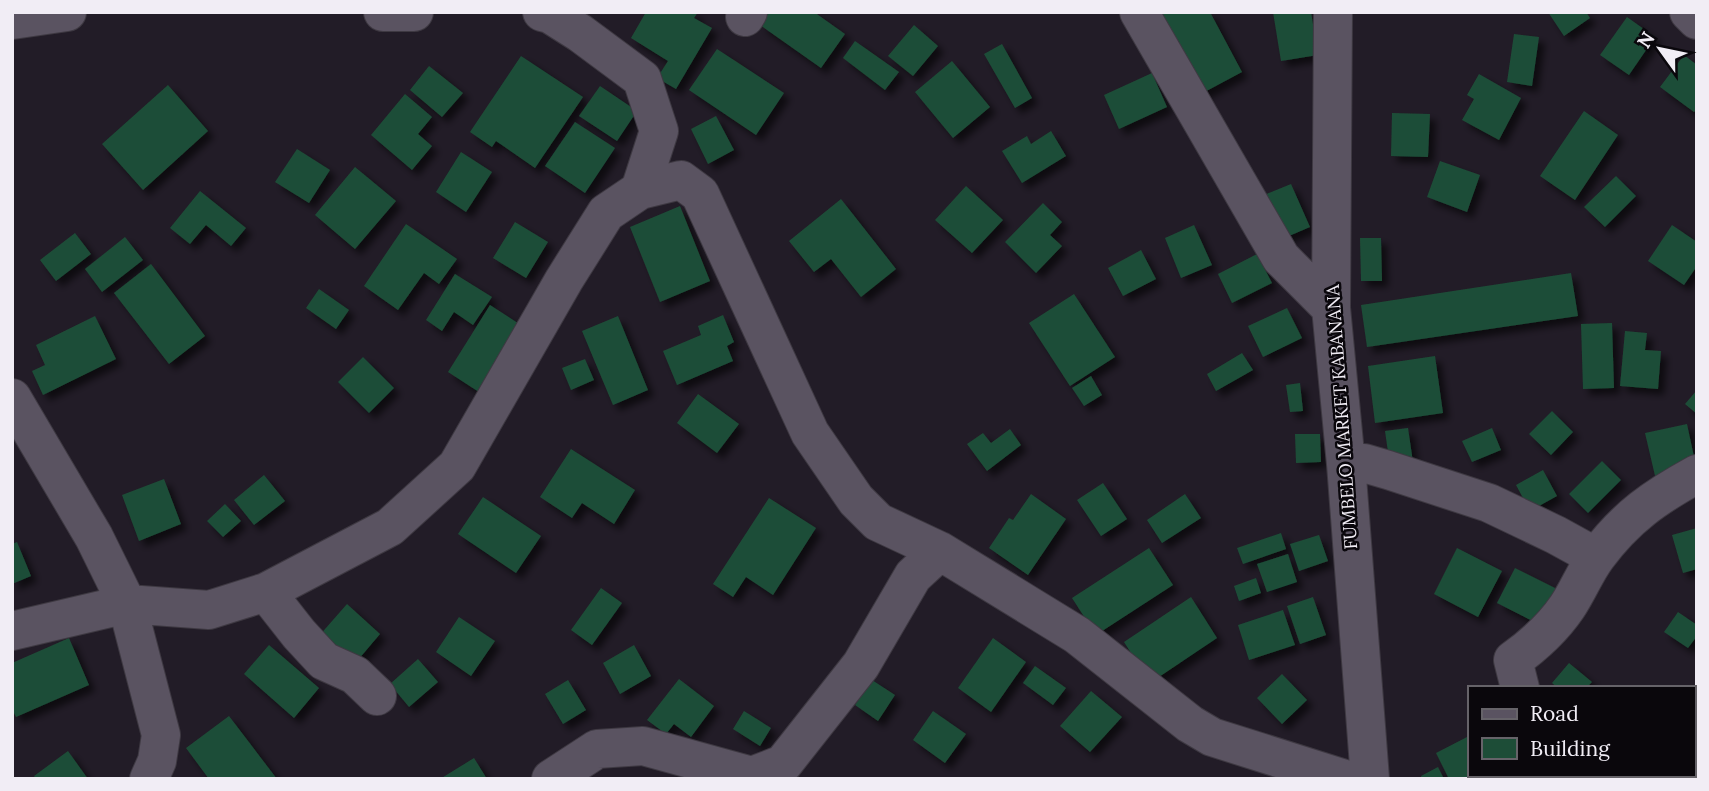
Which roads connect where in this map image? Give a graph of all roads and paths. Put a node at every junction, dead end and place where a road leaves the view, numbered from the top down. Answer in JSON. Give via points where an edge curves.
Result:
{"nodes":[{"id":1,"x":66,"y":12,"type":"edge"},
{"id":2,"x":383,"y":12,"type":"edge"},
{"id":3,"x":414,"y":12,"type":"edge"},
{"id":4,"x":542,"y":12,"type":"edge"},
{"id":5,"x":1139,"y":12,"type":"edge"},
{"id":6,"x":1332,"y":12,"type":"edge"},
{"id":7,"x":1689,"y":12,"type":"edge"},
{"id":8,"x":12,"y":20,"type":"edge"},
{"id":9,"x":1697,"y":20,"type":"edge"},
{"id":10,"x":640,"y":190,"type":"junction"},
{"id":11,"x":1331,"y":308,"type":"junction"},
{"id":12,"x":12,"y":398,"type":"edge"},
{"id":13,"x":1346,"y":464,"type":"junction"},
{"id":14,"x":1697,"y":474,"type":"edge"},
{"id":15,"x":940,"y":551,"type":"junction"},
{"id":16,"x":1596,"y":557,"type":"junction"},
{"id":17,"x":266,"y":593,"type":"junction"},
{"id":18,"x":127,"y":604,"type":"junction"},
{"id":19,"x":12,"y":631,"type":"edge"},
{"id":20,"x":1520,"y":686,"type":"edge"},
{"id":21,"x":377,"y":696,"type":"dead end"},
{"id":22,"x":149,"y":779,"type":"edge"},
{"id":23,"x":551,"y":779,"type":"edge"},
{"id":24,"x":1345,"y":779,"type":"edge"},
{"id":25,"x":1370,"y":779,"type":"edge"}],
"edges":[{"from":1,"to":8,"type":"street"},
{"from":2,"to":3,"type":"street"},
{"from":4,"to":10,"type":"street","via":[[580,33],[642,79],[659,131]]},
{"from":5,"to":11,"type":"street","via":[[1281,258]]},
{"from":6,"to":11,"type":"street","name":"FUMBELO MARKET KABANANA"},
{"from":7,"to":9,"type":"street"},
{"from":10,"to":15,"type":"street","via":[[681,180],[701,194],[810,433],[856,500],[878,522]]},
{"from":10,"to":17,"type":"street","via":[[606,213],[457,466],[390,527]]},
{"from":11,"to":13,"type":"street","name":"FUMBELO MARKET KABANANA"},
{"from":12,"to":18,"type":"street","via":[[94,537]]},
{"from":13,"to":16,"type":"street","via":[[1364,463],[1489,503]]},
{"from":13,"to":25,"type":"street","name":"FUMBELO MARKET KABANANA"},
{"from":14,"to":16,"type":"street","via":[[1658,495]]},
{"from":15,"to":23,"type":"street","via":[[913,576],[861,664],[783,764],[752,776],[643,746],[597,749]]},
{"from":15,"to":24,"type":"street","via":[[1077,635],[1212,737]]},
{"from":16,"to":20,"type":"street","via":[[1566,608],[1538,642],[1513,660]]},
{"from":17,"to":18,"type":"street","via":[[209,610]]},
{"from":17,"to":21,"type":"street","via":[[324,661],[355,676]]},
{"from":18,"to":19,"type":"street"},
{"from":18,"to":22,"type":"street","via":[[161,735]]}]}
